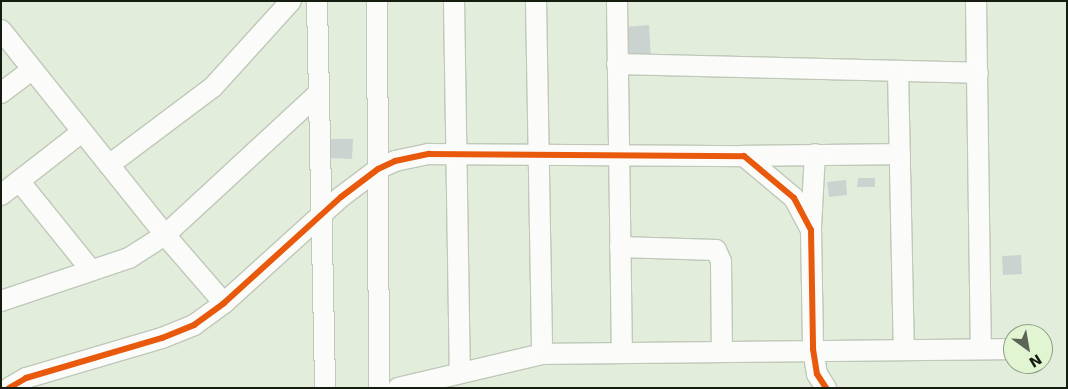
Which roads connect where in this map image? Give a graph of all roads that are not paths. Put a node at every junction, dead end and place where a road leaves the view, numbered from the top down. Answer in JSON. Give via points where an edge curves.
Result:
{"nodes":[{"id":1,"x":291,"y":1,"type":"edge"},
{"id":2,"x":317,"y":1,"type":"edge"},
{"id":3,"x":377,"y":1,"type":"edge"},
{"id":4,"x":454,"y":1,"type":"edge"},
{"id":5,"x":536,"y":1,"type":"edge"},
{"id":6,"x":617,"y":1,"type":"edge"},
{"id":7,"x":976,"y":1,"type":"edge"},
{"id":8,"x":1,"y":30,"type":"edge"},
{"id":9,"x":617,"y":64,"type":"junction"},
{"id":10,"x":32,"y":70,"type":"junction"},
{"id":11,"x":898,"y":71,"type":"junction"},
{"id":12,"x":978,"y":73,"type":"junction"},
{"id":13,"x":1,"y":93,"type":"edge"},
{"id":14,"x":318,"y":94,"type":"junction"},
{"id":15,"x":82,"y":132,"type":"junction"},
{"id":16,"x":814,"y":154,"type":"junction"},
{"id":17,"x":900,"y":154,"type":"junction"},
{"id":18,"x":457,"y":155,"type":"junction"},
{"id":19,"x":539,"y":155,"type":"junction"},
{"id":20,"x":744,"y":156,"type":"junction"},
{"id":21,"x":618,"y":157,"type":"junction"},
{"id":22,"x":109,"y":165,"type":"junction"},
{"id":23,"x":378,"y":170,"type":"junction"},
{"id":24,"x":20,"y":182,"type":"junction"},
{"id":25,"x":1,"y":195,"type":"edge"},
{"id":26,"x":321,"y":216,"type":"junction"},
{"id":27,"x":811,"y":230,"type":"junction"},
{"id":28,"x":165,"y":234,"type":"junction"},
{"id":29,"x":620,"y":247,"type":"junction"},
{"id":30,"x":92,"y":270,"type":"junction"},
{"id":31,"x":1,"y":302,"type":"edge"},
{"id":32,"x":224,"y":302,"type":"junction"},
{"id":33,"x":904,"y":348,"type":"junction"},
{"id":34,"x":982,"y":348,"type":"junction"},
{"id":35,"x":813,"y":349,"type":"junction"},
{"id":36,"x":1003,"y":349,"type":"edge"},
{"id":37,"x":622,"y":352,"type":"junction"},
{"id":38,"x":722,"y":352,"type":"junction"},
{"id":39,"x":542,"y":354,"type":"junction"},
{"id":40,"x":460,"y":372,"type":"junction"},
{"id":41,"x":9,"y":388,"type":"edge"},
{"id":42,"x":325,"y":388,"type":"edge"},
{"id":43,"x":379,"y":388,"type":"edge"},
{"id":44,"x":398,"y":388,"type":"edge"},
{"id":45,"x":826,"y":388,"type":"edge"}],
"edges":[{"from":1,"to":22,"type":"street","via":[[213,87]]},
{"from":2,"to":14,"type":"street"},
{"from":3,"to":23,"type":"street"},
{"from":4,"to":18,"type":"street"},
{"from":5,"to":19,"type":"street"},
{"from":6,"to":9,"type":"street"},
{"from":7,"to":12,"type":"street"},
{"from":8,"to":10,"type":"street"},
{"from":9,"to":11,"type":"street"},
{"from":9,"to":21,"type":"street"},
{"from":10,"to":13,"type":"street"},
{"from":10,"to":15,"type":"street"},
{"from":11,"to":12,"type":"street"},
{"from":11,"to":17,"type":"street"},
{"from":12,"to":34,"type":"street"},
{"from":14,"to":26,"type":"street"},
{"from":14,"to":28,"type":"street"},
{"from":15,"to":22,"type":"street"},
{"from":15,"to":24,"type":"street"},
{"from":16,"to":17,"type":"street"},
{"from":16,"to":20,"type":"street"},
{"from":16,"to":27,"type":"street"},
{"from":17,"to":33,"type":"street"},
{"from":18,"to":19,"type":"street"},
{"from":18,"to":23,"type":"street","via":[[428,154],[395,161]]},
{"from":18,"to":40,"type":"street"},
{"from":19,"to":21,"type":"street"},
{"from":19,"to":39,"type":"street"},
{"from":20,"to":21,"type":"street"},
{"from":20,"to":27,"type":"street","via":[[794,198]]},
{"from":21,"to":29,"type":"street"},
{"from":22,"to":28,"type":"street"},
{"from":23,"to":26,"type":"street"},
{"from":23,"to":43,"type":"street"},
{"from":24,"to":25,"type":"street"},
{"from":24,"to":30,"type":"street"},
{"from":26,"to":32,"type":"street"},
{"from":26,"to":42,"type":"street"},
{"from":27,"to":35,"type":"street"},
{"from":28,"to":30,"type":"street","via":[[129,258]]},
{"from":28,"to":32,"type":"street"},
{"from":29,"to":37,"type":"street"},
{"from":29,"to":38,"type":"street","via":[[716,250],[721,261]]},
{"from":30,"to":31,"type":"street"},
{"from":32,"to":41,"type":"street","via":[[194,325],[162,338],[26,378]]},
{"from":33,"to":34,"type":"street"},
{"from":33,"to":35,"type":"street"},
{"from":34,"to":36,"type":"street"},
{"from":35,"to":38,"type":"street"},
{"from":35,"to":45,"type":"street","via":[[817,374]]},
{"from":37,"to":38,"type":"street"},
{"from":37,"to":39,"type":"street"},
{"from":39,"to":40,"type":"street"},
{"from":40,"to":44,"type":"street"}]}
